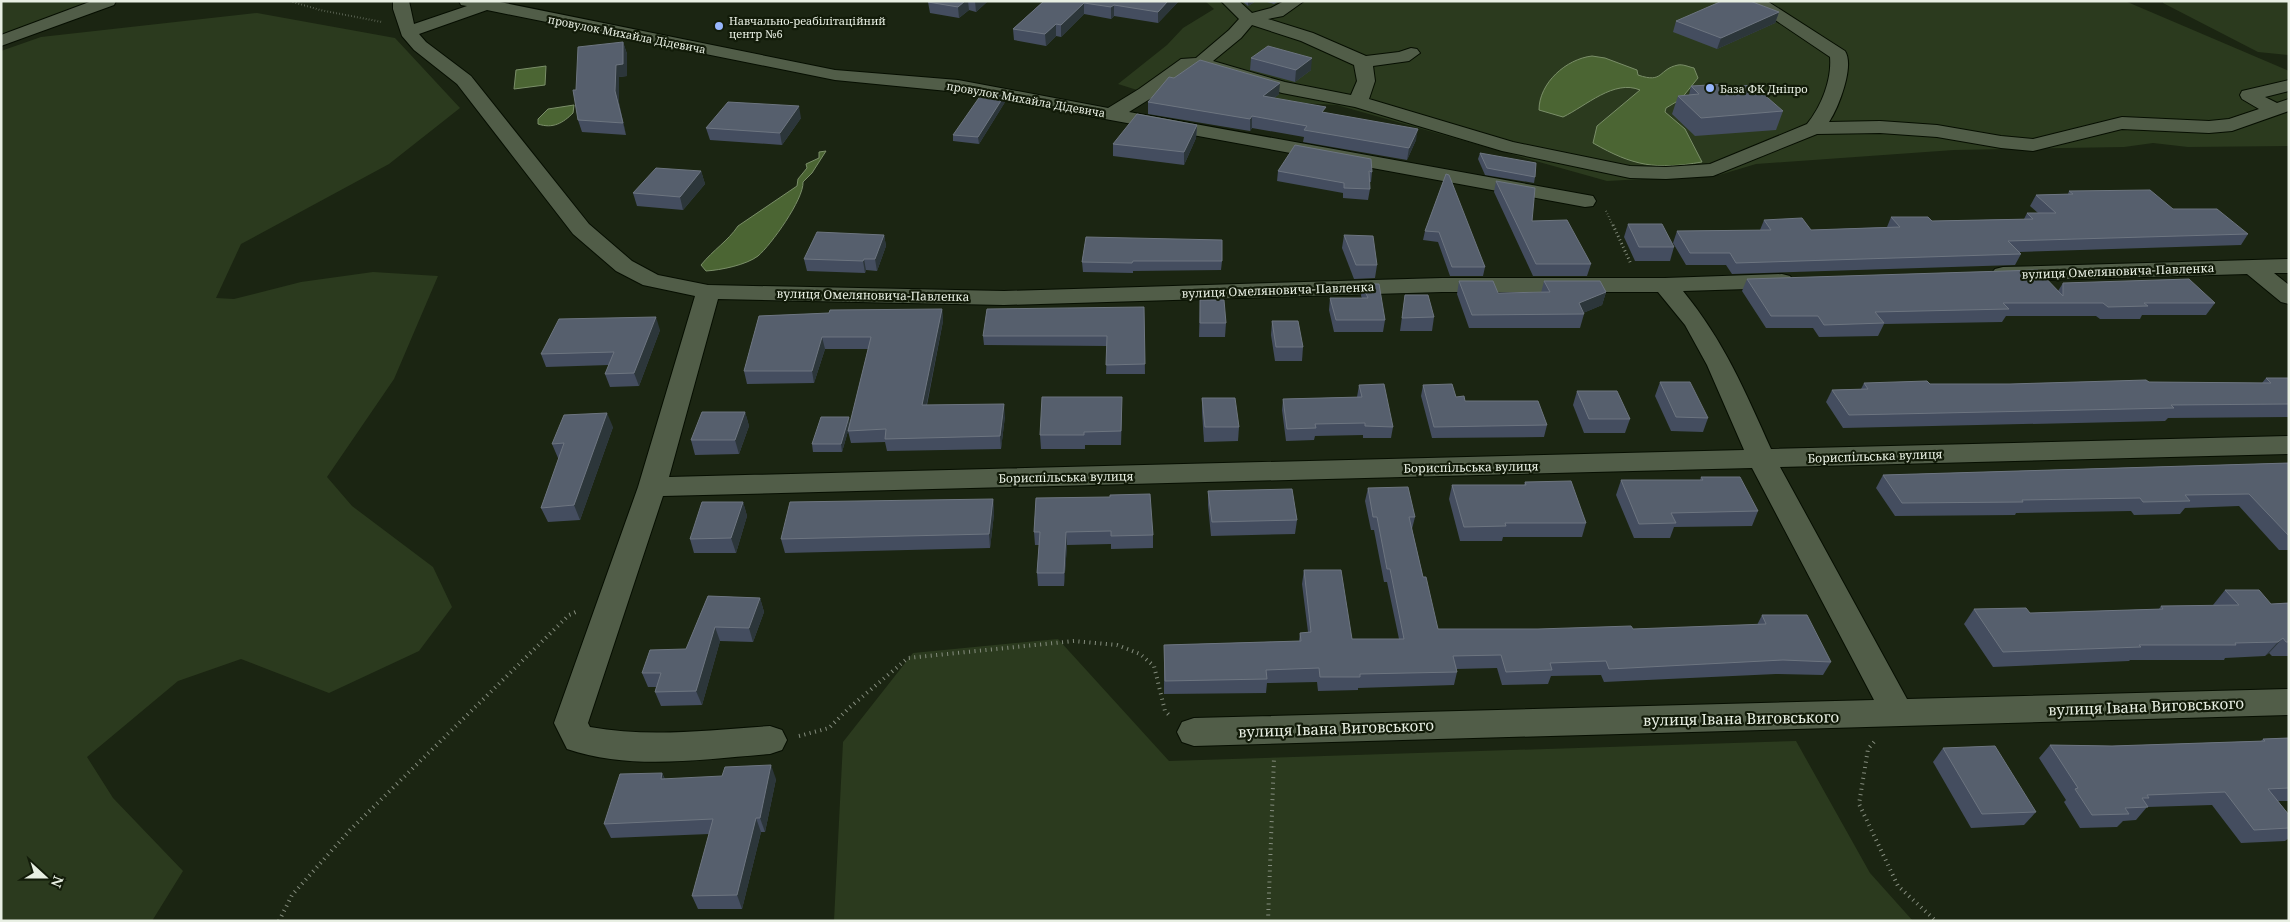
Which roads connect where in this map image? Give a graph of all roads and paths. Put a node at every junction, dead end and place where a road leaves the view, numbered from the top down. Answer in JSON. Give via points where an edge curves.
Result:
{"nodes":[{"id":1,"x":108,"y":1,"type":"edge"},
{"id":2,"x":290,"y":1,"type":"edge"},
{"id":3,"x":401,"y":1,"type":"edge"},
{"id":4,"x":1229,"y":1,"type":"edge"},
{"id":5,"x":1296,"y":1,"type":"edge"},
{"id":6,"x":1755,"y":1,"type":"edge"},
{"id":7,"x":482,"y":2,"type":"edge"},
{"id":8,"x":1248,"y":19,"type":"junction"},
{"id":9,"x":407,"y":29,"type":"junction"},
{"id":10,"x":1,"y":40,"type":"edge"},
{"id":11,"x":1411,"y":53,"type":"dead end"},
{"id":12,"x":1363,"y":62,"type":"junction"},
{"id":13,"x":1200,"y":63,"type":"junction"},
{"id":14,"x":2289,"y":85,"type":"edge"},
{"id":15,"x":1358,"y":102,"type":"junction"},
{"id":16,"x":2282,"y":107,"type":"edge"},
{"id":17,"x":1110,"y":114,"type":"junction"},
{"id":18,"x":1814,"y":128,"type":"junction"},
{"id":19,"x":1585,"y":201,"type":"joint"},
{"id":20,"x":2289,"y":266,"type":"edge"},
{"id":21,"x":2252,"y":267,"type":"junction"},
{"id":22,"x":1983,"y":275,"type":"edge"},
{"id":23,"x":1804,"y":280,"type":"edge"},
{"id":24,"x":1653,"y":285,"type":"junction"},
{"id":25,"x":708,"y":292,"type":"junction"},
{"id":26,"x":2289,"y":297,"type":"edge"},
{"id":27,"x":2289,"y":445,"type":"edge"},
{"id":28,"x":1762,"y":460,"type":"junction"},
{"id":29,"x":652,"y":487,"type":"junction"},
{"id":30,"x":616,"y":592,"type":"junction"},
{"id":31,"x":2289,"y":702,"type":"edge"},
{"id":32,"x":1898,"y":714,"type":"junction"},
{"id":33,"x":1276,"y":730,"type":"junction"},
{"id":34,"x":1194,"y":732,"type":"joint"},
{"id":35,"x":770,"y":740,"type":"joint"},
{"id":36,"x":279,"y":921,"type":"edge"},
{"id":37,"x":1268,"y":921,"type":"edge"},
{"id":38,"x":1936,"y":921,"type":"edge"}],
"edges":[{"from":1,"to":10,"type":"street"},
{"from":2,"to":9,"type":"path"},
{"from":3,"to":9,"type":"street"},
{"from":4,"to":8,"type":"street"},
{"from":5,"to":8,"type":"street","via":[[1277,12]]},
{"from":6,"to":18,"type":"street","via":[[1839,55],[1840,67],[1828,111]]},
{"from":7,"to":9,"type":"street"},
{"from":7,"to":17,"type":"street","name":"провулок Михайла Дідевича","via":[[835,75],[958,86]]},
{"from":8,"to":12,"type":"street","via":[[1276,26]]},
{"from":8,"to":13,"type":"street","via":[[1236,34]]},
{"from":9,"to":25,"type":"street","name":"вулиця Омеляновича-Павленка","via":[[420,46],[464,80],[581,229],[606,252],[651,280]]},
{"from":11,"to":12,"type":"street"},
{"from":12,"to":15,"type":"street","via":[[1366,81]]},
{"from":13,"to":15,"type":"street","via":[[1282,87]]},
{"from":13,"to":17,"type":"street","via":[[1187,63]]},
{"from":14,"to":16,"type":"street","via":[[2249,95]]},
{"from":15,"to":18,"type":"street","via":[[1509,147],[1630,172],[1713,170]]},
{"from":16,"to":18,"type":"street","via":[[2232,125],[2209,128],[2122,123],[2033,145],[1937,131],[1880,127]]},
{"from":17,"to":19,"type":"street","name":"провулок Михайла Дідевича"},
{"from":19,"to":24,"type":"path","via":[[1608,212]]},
{"from":20,"to":21,"type":"street","name":"вулиця Омеляновича-Павленка"},
{"from":21,"to":22,"type":"street","name":"вулиця Омеляновича-Павленка"},
{"from":21,"to":26,"type":"street"},
{"from":23,"to":24,"type":"street","name":"вулиця Омеляновича-Павленка"},
{"from":24,"to":25,"type":"street","name":"вулиця Омеляновича-Павленка","via":[[1442,285],[1004,298]]},
{"from":24,"to":28,"type":"street","via":[[1696,323],[1720,365]]},
{"from":25,"to":29,"type":"street"},
{"from":27,"to":28,"type":"street","name":"Бориспільська вулиця"},
{"from":28,"to":29,"type":"street","name":"Бориспільська вулиця"},
{"from":28,"to":32,"type":"street"},
{"from":29,"to":30,"type":"street"},
{"from":30,"to":35,"type":"street","via":[[571,723],[579,739],[605,746]]},
{"from":30,"to":36,"type":"path","via":[[569,615],[411,768],[292,895]]},
{"from":31,"to":32,"type":"street","name":"вулиця Івана Виговського"},
{"from":32,"to":33,"type":"street","name":"вулиця Івана Виговського"},
{"from":32,"to":38,"type":"path","via":[[1868,749],[1859,804],[1898,886]]},
{"from":33,"to":34,"type":"street","name":"вулиця Івана Виговського"},
{"from":33,"to":37,"type":"path"},
{"from":34,"to":35,"type":"path","via":[[1176,723],[1165,711],[1154,666],[1140,654],[1117,645],[1074,641],[908,658],[829,728]]}]}
